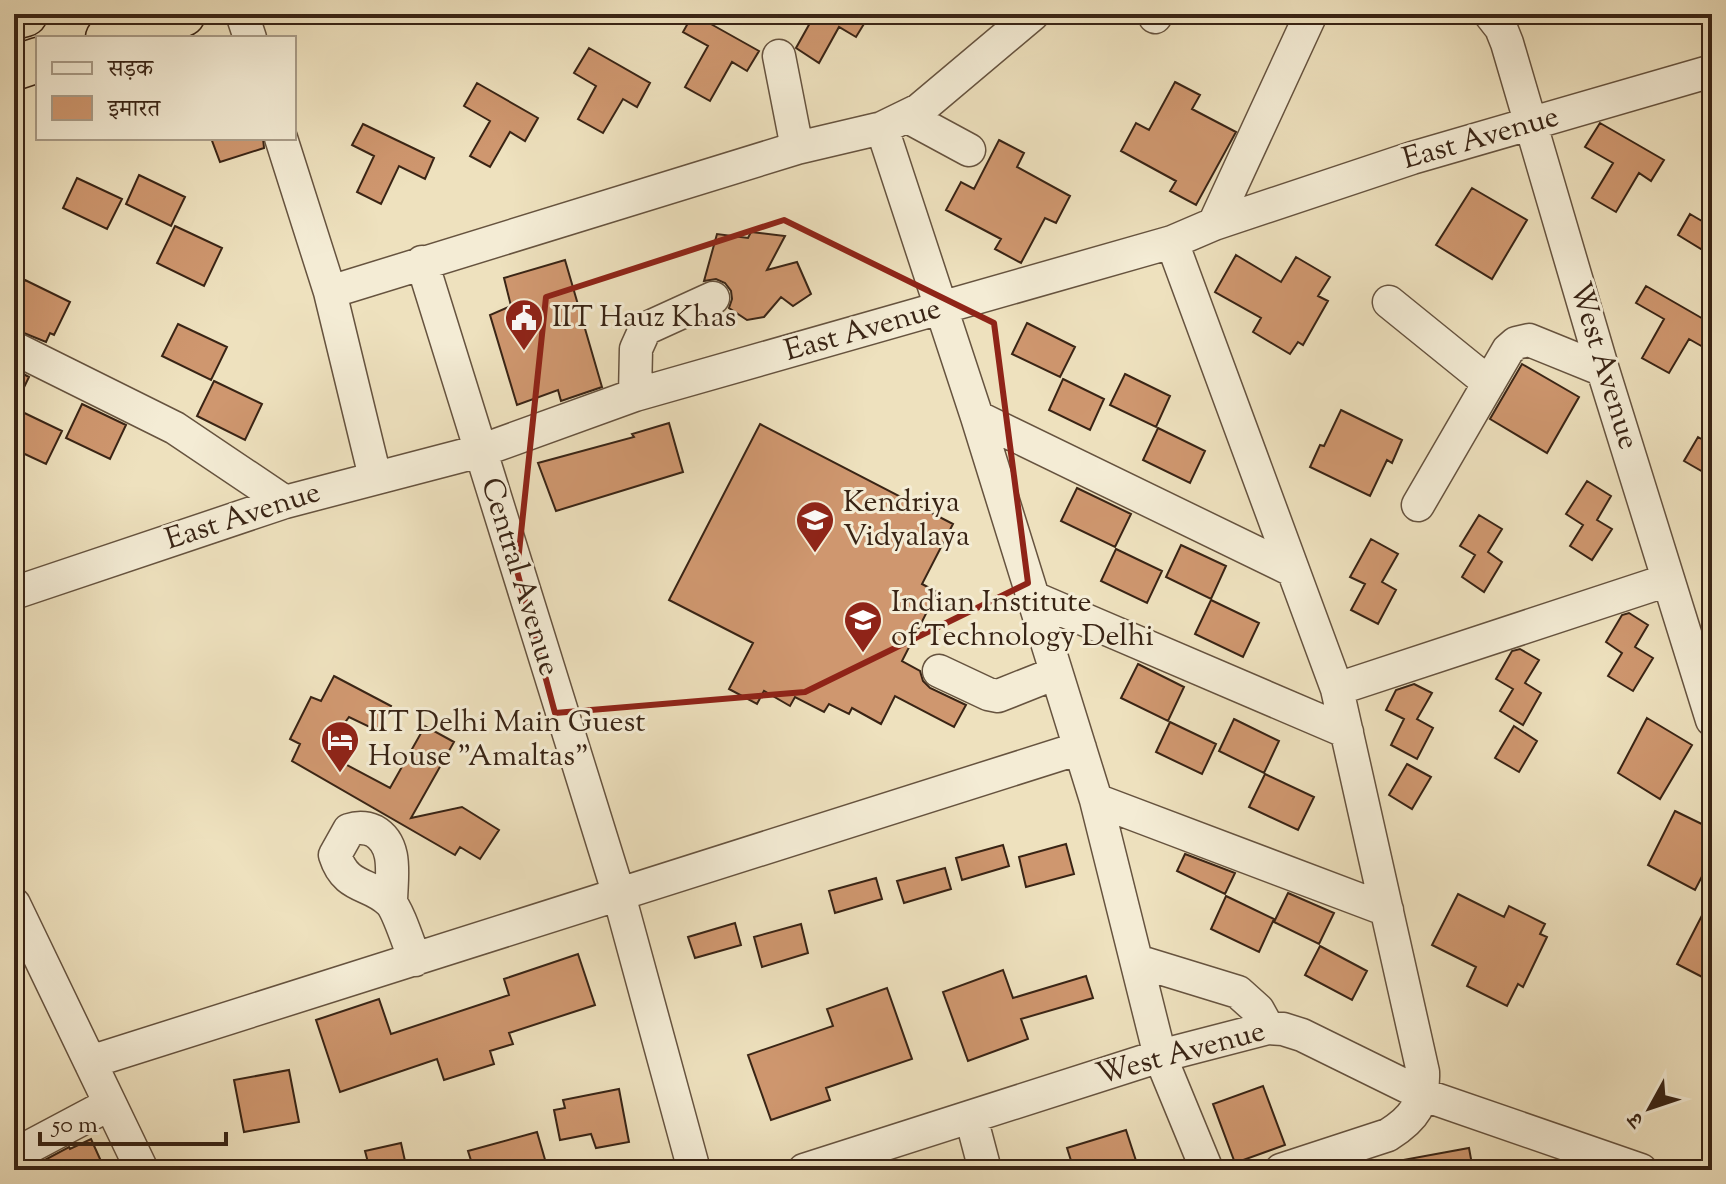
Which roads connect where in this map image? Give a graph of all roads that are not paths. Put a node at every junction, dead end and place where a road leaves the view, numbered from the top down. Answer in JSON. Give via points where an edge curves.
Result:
{"nodes":[{"id":1,"x":25,"y":14,"type":"edge"},
{"id":2,"x":183,"y":14,"type":"edge"},
{"id":3,"x":242,"y":14,"type":"edge"},
{"id":4,"x":1033,"y":14,"type":"edge"},
{"id":5,"x":1311,"y":14,"type":"edge"},
{"id":6,"x":1490,"y":14,"type":"edge"},
{"id":7,"x":14,"y":17,"type":"edge"},
{"id":8,"x":114,"y":36,"type":"edge"},
{"id":9,"x":249,"y":36,"type":"edge"},
{"id":10,"x":779,"y":56,"type":"dead end"},
{"id":11,"x":36,"y":61,"type":"edge"},
{"id":12,"x":14,"y":68,"type":"edge"},
{"id":13,"x":1712,"y":71,"type":"edge"},
{"id":14,"x":895,"y":123,"type":"junction"},
{"id":15,"x":1532,"y":124,"type":"junction"},
{"id":16,"x":282,"y":140,"type":"edge"},
{"id":17,"x":797,"y":148,"type":"junction"},
{"id":18,"x":969,"y":150,"type":"dead end"},
{"id":19,"x":1214,"y":224,"type":"junction"},
{"id":20,"x":1172,"y":242,"type":"junction"},
{"id":21,"x":422,"y":262,"type":"junction"},
{"id":22,"x":330,"y":292,"type":"junction"},
{"id":23,"x":713,"y":298,"type":"dead end"},
{"id":24,"x":1389,"y":302,"type":"dead end"},
{"id":25,"x":940,"y":309,"type":"junction"},
{"id":26,"x":14,"y":348,"type":"edge"},
{"id":27,"x":1603,"y":370,"type":"junction"},
{"id":28,"x":1489,"y":383,"type":"junction"},
{"id":29,"x":635,"y":395,"type":"junction"},
{"id":30,"x":977,"y":417,"type":"junction"},
{"id":31,"x":480,"y":451,"type":"junction"},
{"id":32,"x":375,"y":477,"type":"junction"},
{"id":33,"x":285,"y":502,"type":"junction"},
{"id":34,"x":1418,"y":505,"type":"dead end"},
{"id":35,"x":1292,"y":570,"type":"junction"},
{"id":36,"x":1668,"y":580,"type":"junction"},
{"id":37,"x":14,"y":593,"type":"edge"},
{"id":38,"x":1034,"y":598,"type":"junction"},
{"id":39,"x":939,"y":671,"type":"dead end"},
{"id":40,"x":1056,"y":673,"type":"junction"},
{"id":41,"x":1337,"y":689,"type":"junction"},
{"id":42,"x":1712,"y":720,"type":"edge"},
{"id":43,"x":1347,"y":732,"type":"junction"},
{"id":44,"x":1080,"y":748,"type":"junction"},
{"id":45,"x":1096,"y":800,"type":"junction"},
{"id":46,"x":619,"y":895,"type":"junction"},
{"id":47,"x":391,"y":903,"type":"dead end"},
{"id":48,"x":14,"y":904,"type":"edge"},
{"id":49,"x":1387,"y":910,"type":"junction"},
{"id":50,"x":415,"y":960,"type":"junction"},
{"id":51,"x":1137,"y":961,"type":"junction"},
{"id":52,"x":1268,"y":1028,"type":"junction"},
{"id":53,"x":1160,"y":1056,"type":"junction"},
{"id":54,"x":90,"y":1062,"type":"junction"},
{"id":55,"x":1424,"y":1095,"type":"junction"},
{"id":56,"x":110,"y":1104,"type":"junction"},
{"id":57,"x":971,"y":1117,"type":"junction"},
{"id":58,"x":14,"y":1155,"type":"edge"},
{"id":59,"x":142,"y":1170,"type":"edge"},
{"id":60,"x":694,"y":1170,"type":"edge"},
{"id":61,"x":804,"y":1170,"type":"edge"},
{"id":62,"x":985,"y":1170,"type":"edge"},
{"id":63,"x":1207,"y":1170,"type":"edge"},
{"id":64,"x":1281,"y":1170,"type":"edge"},
{"id":65,"x":1641,"y":1170,"type":"edge"}],
"edges":[{"from":1,"to":7,"type":"highway"},
{"from":2,"to":8,"type":"highway"},
{"from":3,"to":9,"type":"lane"},
{"from":4,"to":14,"type":"lane","via":[[919,110]]},
{"from":5,"to":19,"type":"lane"},
{"from":6,"to":15,"type":"lane","name":"West Avenue","via":[[1507,43]]},
{"from":10,"to":17,"type":"lane"},
{"from":11,"to":12,"type":"highway"},
{"from":13,"to":15,"type":"lane","name":"East Avenue"},
{"from":14,"to":17,"type":"lane"},
{"from":14,"to":18,"type":"lane"},
{"from":14,"to":25,"type":"lane"},
{"from":15,"to":19,"type":"lane","name":"East Avenue"},
{"from":15,"to":27,"type":"lane","name":"West Avenue"},
{"from":16,"to":22,"type":"lane"},
{"from":17,"to":21,"type":"lane"},
{"from":19,"to":20,"type":"lane","name":"East Avenue"},
{"from":20,"to":25,"type":"lane","name":"East Avenue"},
{"from":20,"to":35,"type":"lane"},
{"from":21,"to":22,"type":"lane"},
{"from":21,"to":31,"type":"lane","name":"Central Avenue"},
{"from":22,"to":32,"type":"lane"},
{"from":23,"to":29,"type":"lane","via":[[645,329],[636,349]]},
{"from":24,"to":28,"type":"lane"},
{"from":25,"to":29,"type":"lane","name":"East Avenue"},
{"from":25,"to":30,"type":"lane"},
{"from":26,"to":33,"type":"lane","via":[[175,428]]},
{"from":27,"to":28,"type":"lane","via":[[1529,340],[1508,350]]},
{"from":27,"to":36,"type":"lane","name":"West Avenue"},
{"from":28,"to":34,"type":"lane"},
{"from":29,"to":31,"type":"lane","name":"East Avenue"},
{"from":30,"to":35,"type":"lane"},
{"from":30,"to":38,"type":"lane"},
{"from":31,"to":32,"type":"lane","name":"East Avenue"},
{"from":31,"to":46,"type":"lane","name":"Central Avenue"},
{"from":32,"to":33,"type":"lane","name":"East Avenue"},
{"from":33,"to":37,"type":"lane","name":"East Avenue"},
{"from":35,"to":41,"type":"lane"},
{"from":36,"to":41,"type":"lane"},
{"from":36,"to":42,"type":"lane","name":"West Avenue"},
{"from":38,"to":40,"type":"lane"},
{"from":38,"to":43,"type":"lane"},
{"from":39,"to":40,"type":"lane","via":[[998,696]]},
{"from":40,"to":44,"type":"lane"},
{"from":41,"to":43,"type":"lane"},
{"from":43,"to":49,"type":"lane"},
{"from":44,"to":45,"type":"lane"},
{"from":44,"to":46,"type":"lane"},
{"from":45,"to":49,"type":"lane"},
{"from":45,"to":51,"type":"lane"},
{"from":46,"to":50,"type":"lane"},
{"from":46,"to":60,"type":"lane","name":"Central Avenue"},
{"from":47,"to":50,"type":"lane"},
{"from":48,"to":54,"type":"lane"},
{"from":49,"to":55,"type":"lane","via":[[1421,1056]]},
{"from":50,"to":54,"type":"lane"},
{"from":51,"to":52,"type":"lane","via":[[1238,992]]},
{"from":51,"to":53,"type":"lane"},
{"from":52,"to":53,"type":"lane","name":"West Avenue"},
{"from":52,"to":55,"type":"lane","name":"West Avenue","via":[[1302,1035]]},
{"from":53,"to":57,"type":"lane","name":"West Avenue"},
{"from":53,"to":63,"type":"lane"},
{"from":54,"to":56,"type":"lane"},
{"from":55,"to":64,"type":"lane","via":[[1412,1115],[1388,1135]]},
{"from":55,"to":65,"type":"lane","name":"West Avenue"},
{"from":56,"to":58,"type":"lane"},
{"from":56,"to":59,"type":"lane"},
{"from":57,"to":61,"type":"lane","name":"West Avenue"},
{"from":57,"to":62,"type":"lane"}]}
